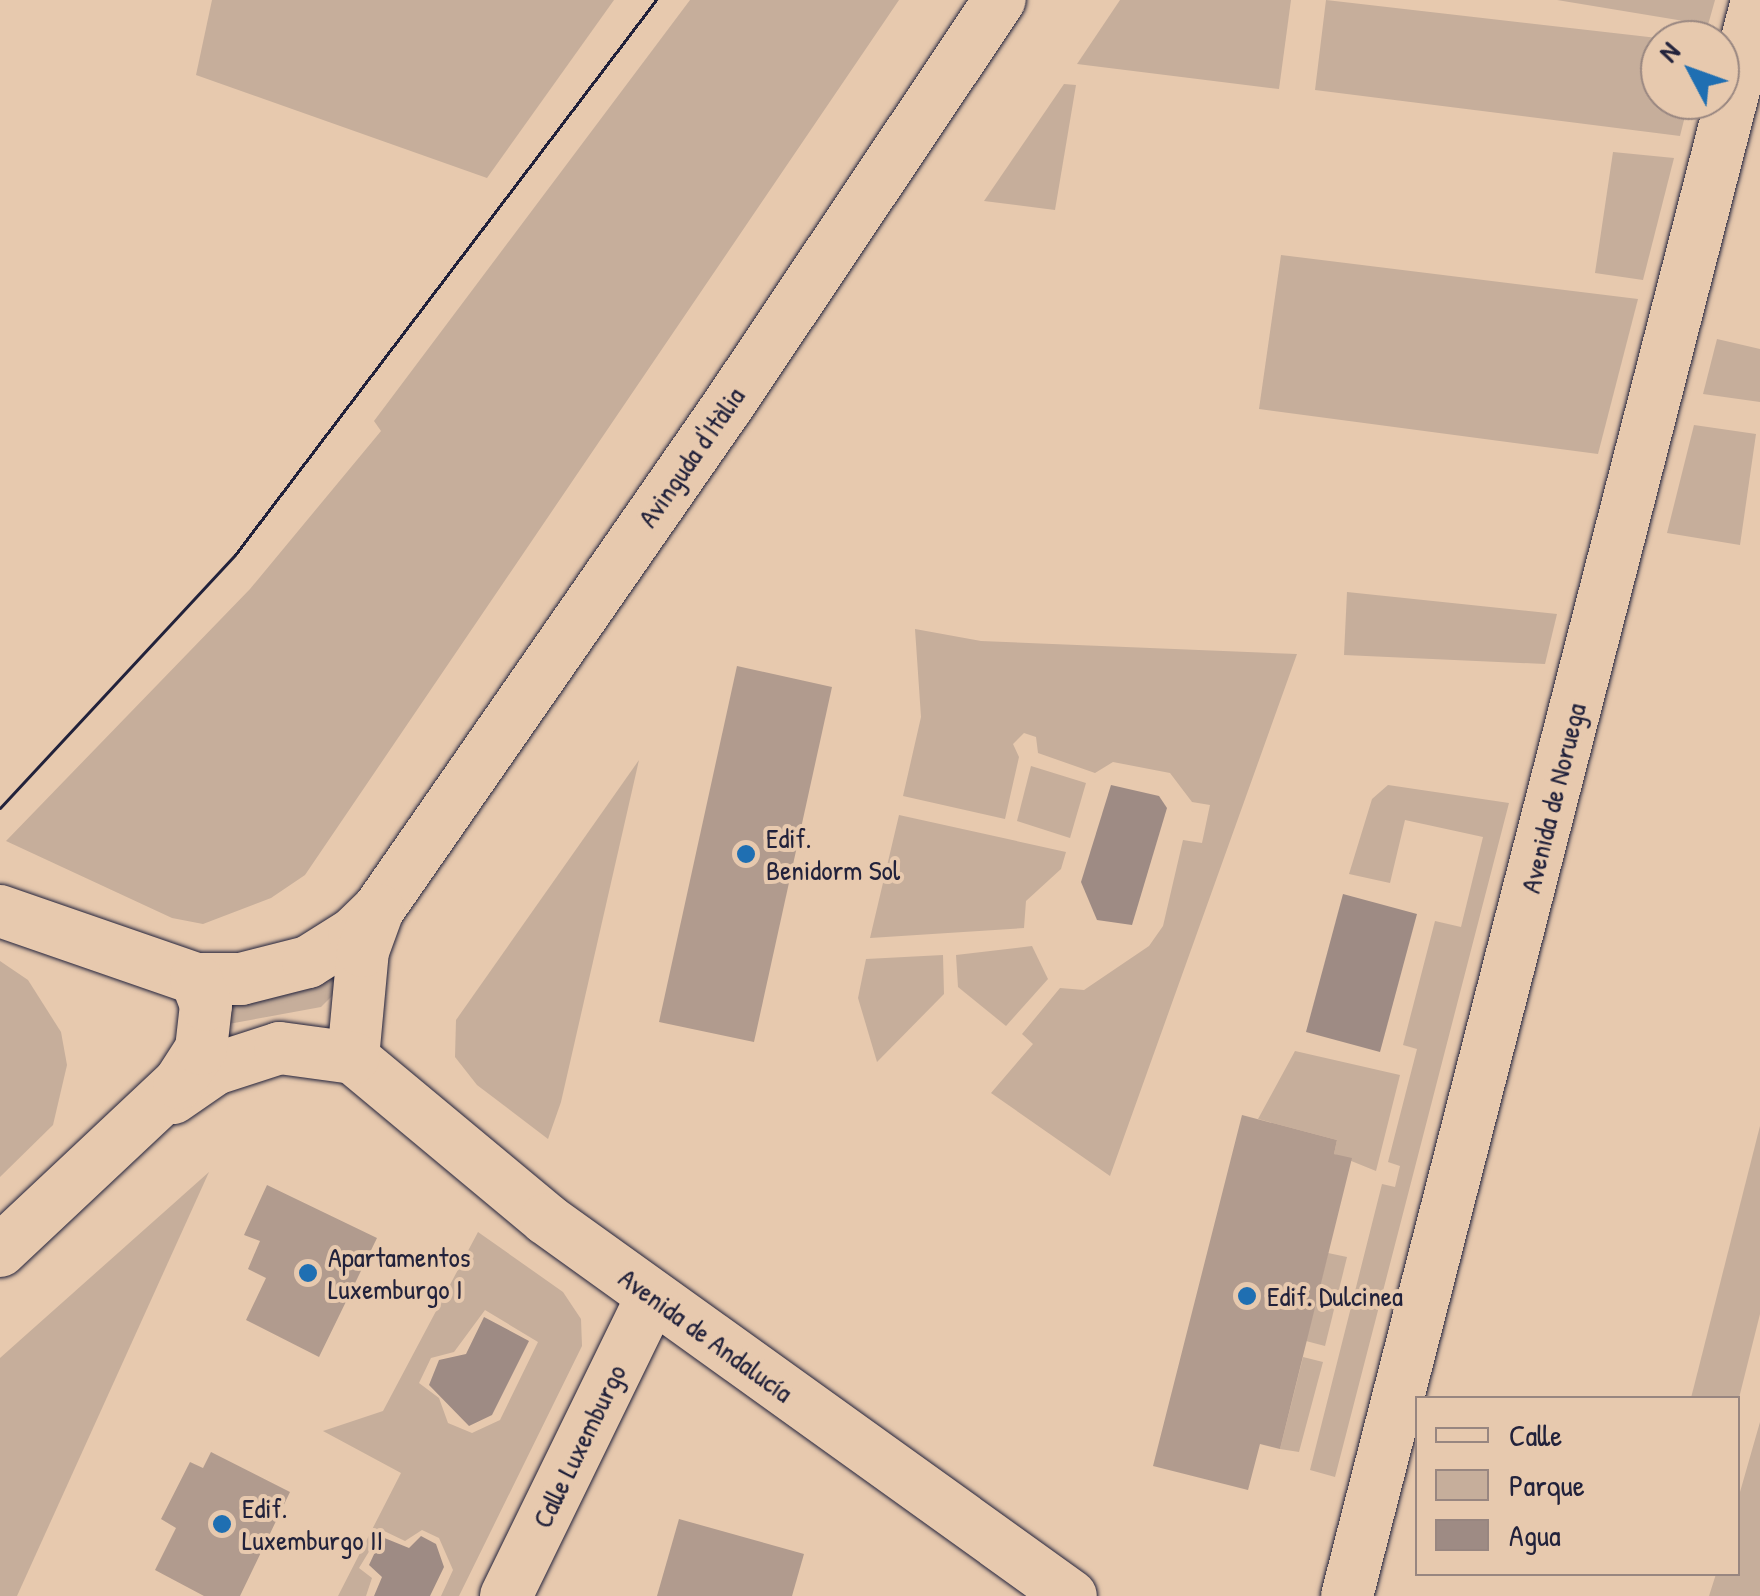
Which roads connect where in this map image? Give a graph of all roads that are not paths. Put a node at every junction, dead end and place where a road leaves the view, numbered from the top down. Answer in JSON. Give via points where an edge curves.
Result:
{"nodes":[{"id":1,"x":999,"y":0,"type":"edge"},
{"id":2,"x":1757,"y":0,"type":"edge"},
{"id":3,"x":378,"y":910,"type":"junction"},
{"id":4,"x":0,"y":911,"type":"edge"},
{"id":5,"x":196,"y":978,"type":"junction"},
{"id":6,"x":352,"y":1058,"type":"junction"},
{"id":7,"x":140,"y":1122,"type":"junction"},
{"id":8,"x":0,"y":1251,"type":"edge"},
{"id":9,"x":652,"y":1297,"type":"junction"},
{"id":10,"x":506,"y":1596,"type":"edge"},
{"id":11,"x":1071,"y":1596,"type":"edge"},
{"id":12,"x":1347,"y":1596,"type":"edge"}],
"edges":[{"from":1,"to":3,"type":"street","name":"Avinguda d'Itàlia"},
{"from":2,"to":12,"type":"street","name":"Avenida de Noruega"},
{"from":3,"to":5,"type":"street","via":[[308,962],[241,980]]},
{"from":3,"to":6,"type":"street","via":[[362,951]]},
{"from":4,"to":5,"type":"street"},
{"from":5,"to":7,"type":"street","via":[[206,1005],[202,1050]]},
{"from":6,"to":7,"type":"street","via":[[280,1048],[215,1069]]},
{"from":6,"to":9,"type":"street","name":"Avenida de Andalucía"},
{"from":7,"to":8,"type":"street"},
{"from":9,"to":10,"type":"street","name":"Calle Luxemburgo"},
{"from":9,"to":11,"type":"street","name":"Avenida de Andalucía"}]}
